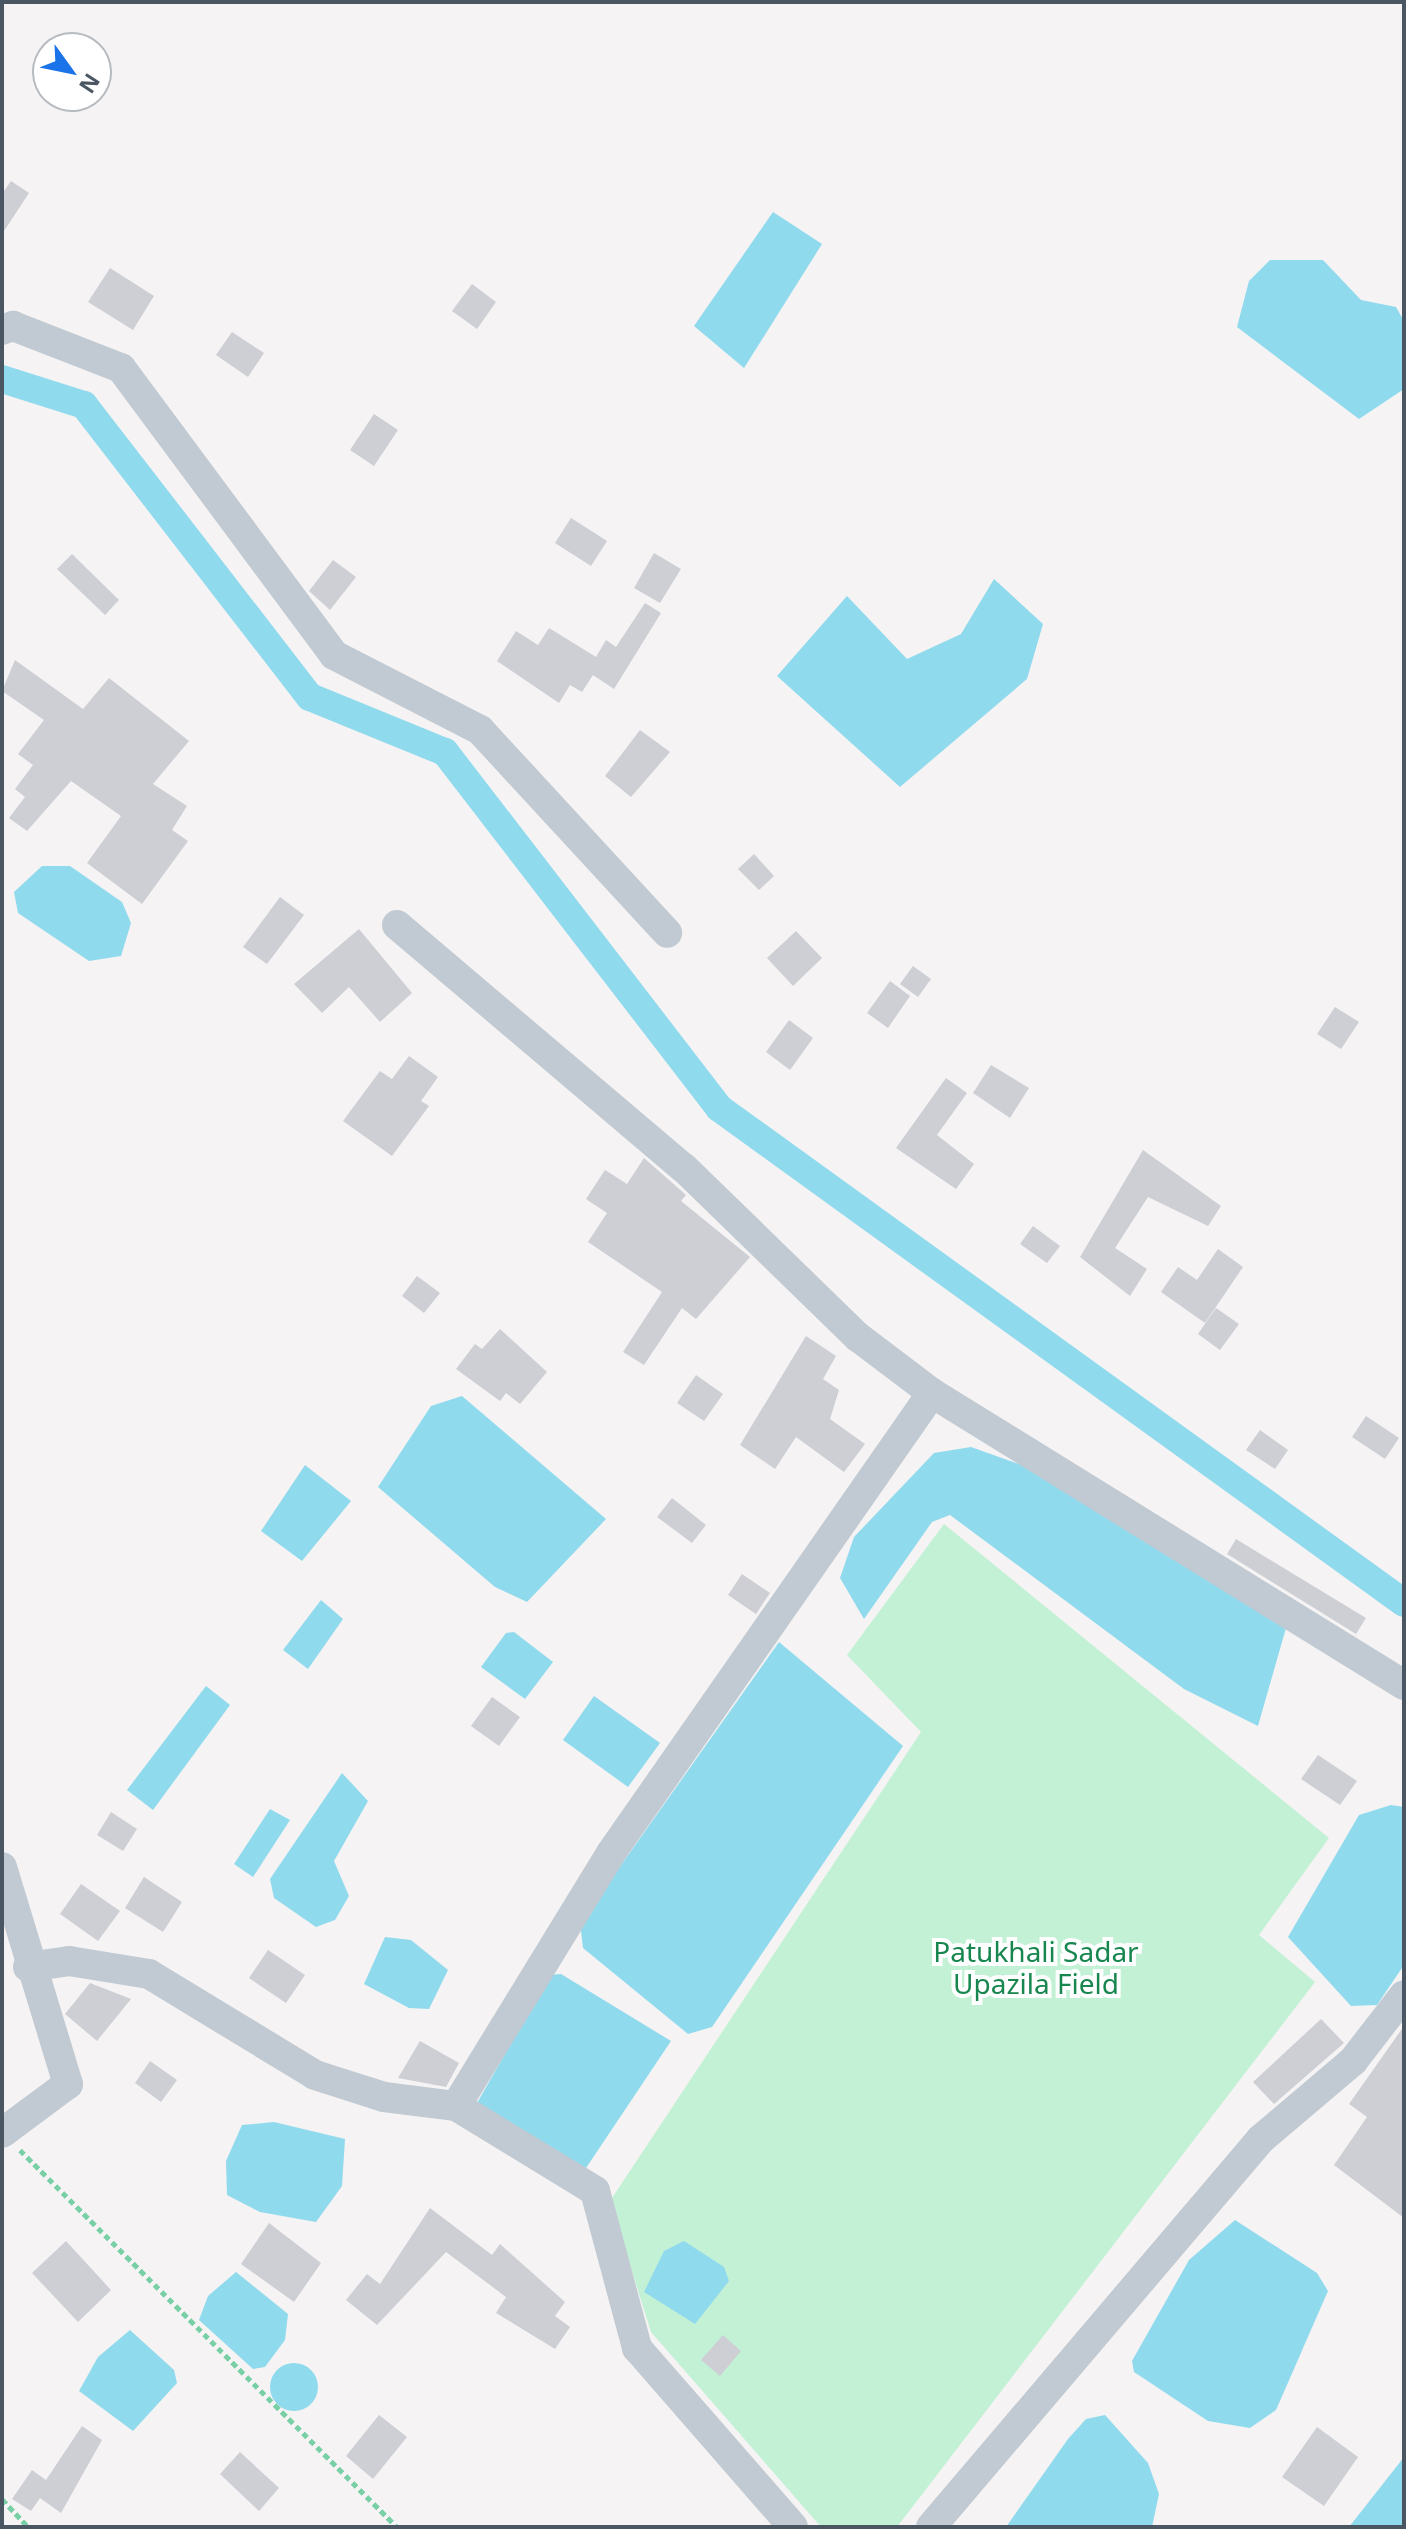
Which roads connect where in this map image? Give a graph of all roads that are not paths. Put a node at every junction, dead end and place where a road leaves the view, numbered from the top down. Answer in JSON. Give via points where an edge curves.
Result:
{"nodes":[{"id":1,"x":2,"y":330,"type":"edge"},
{"id":2,"x":397,"y":925,"type":"dead end"},
{"id":3,"x":667,"y":933,"type":"dead end"},
{"id":4,"x":932,"y":1393,"type":"junction"},
{"id":5,"x":1404,"y":1685,"type":"edge"},
{"id":6,"x":2,"y":1867,"type":"edge"},
{"id":7,"x":28,"y":1967,"type":"junction"},
{"id":8,"x":1404,"y":1995,"type":"edge"},
{"id":9,"x":456,"y":2106,"type":"junction"},
{"id":10,"x":2,"y":2133,"type":"edge"},
{"id":11,"x":793,"y":2527,"type":"edge"},
{"id":12,"x":931,"y":2527,"type":"edge"}],
"edges":[{"from":1,"to":3,"type":"street","via":[[13,326],[121,368],[334,655],[480,730]]},
{"from":2,"to":4,"type":"street","via":[[684,1168],[858,1337]]},
{"from":4,"to":5,"type":"street"},
{"from":4,"to":9,"type":"street","via":[[611,1853]]},
{"from":6,"to":7,"type":"street"},
{"from":7,"to":9,"type":"street","via":[[69,1961],[136,1969],[315,2075],[384,2097]]},
{"from":7,"to":10,"type":"street","via":[[68,2084]]},
{"from":8,"to":12,"type":"street","via":[[1353,2061],[1261,2139]]},
{"from":9,"to":11,"type":"street","via":[[595,2191],[637,2348]]}]}
